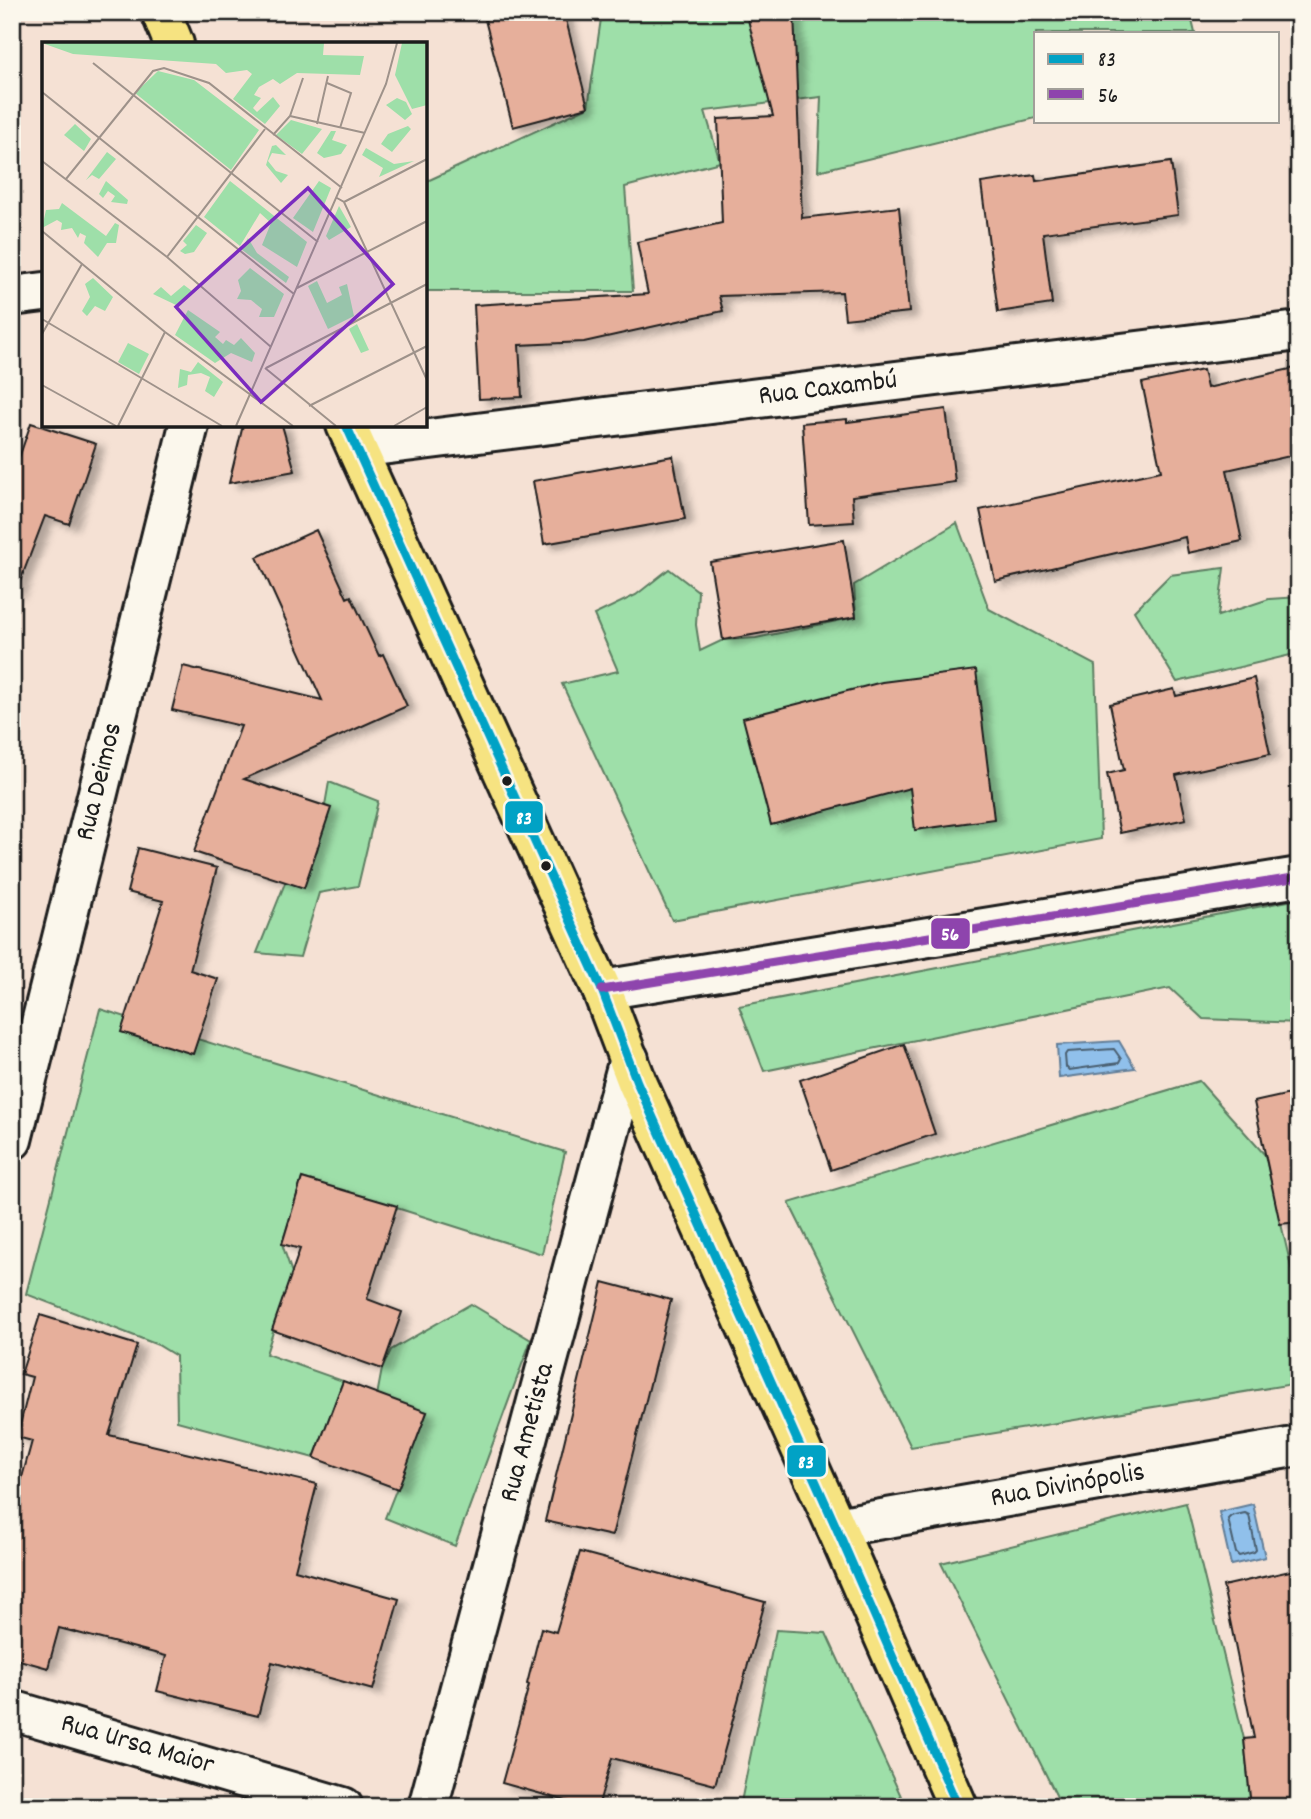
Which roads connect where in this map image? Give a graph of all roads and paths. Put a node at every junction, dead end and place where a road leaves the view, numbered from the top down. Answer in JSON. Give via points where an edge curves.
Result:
{"nodes":[{"id":1,"x":161,"y":12,"type":"edge"},
{"id":2,"x":173,"y":42,"type":"edge"},
{"id":3,"x":42,"y":292,"type":"edge"},
{"id":4,"x":12,"y":296,"type":"edge"},
{"id":5,"x":1299,"y":331,"type":"edge"},
{"id":6,"x":189,"y":427,"type":"edge"},
{"id":7,"x":351,"y":437,"type":"edge"},
{"id":8,"x":1299,"y":877,"type":"edge"},
{"id":9,"x":602,"y":990,"type":"junction"},
{"id":10,"x":629,"y":1059,"type":"junction"},
{"id":11,"x":12,"y":1140,"type":"edge"},
{"id":12,"x":1299,"y":1446,"type":"edge"},
{"id":13,"x":836,"y":1527,"type":"junction"},
{"id":14,"x":12,"y":1710,"type":"edge"},
{"id":15,"x":343,"y":1807,"type":"edge"},
{"id":16,"x":428,"y":1807,"type":"edge"},
{"id":17,"x":958,"y":1807,"type":"edge"}],
"edges":[{"from":1,"to":2,"type":"main road"},
{"from":3,"to":4,"type":"street"},
{"from":5,"to":7,"type":"street","name":"Rua Caxambú"},
{"from":6,"to":11,"type":"street","name":"Rua Deimos"},
{"from":7,"to":9,"type":"main road"},
{"from":8,"to":9,"type":"street"},
{"from":9,"to":10,"type":"main road"},
{"from":10,"to":13,"type":"main road"},
{"from":10,"to":16,"type":"street","name":"Rua Ametista"},
{"from":12,"to":13,"type":"street","name":"Rua Divinópolis"},
{"from":13,"to":17,"type":"main road"},
{"from":14,"to":15,"type":"street","name":"Rua Ursa Maior"}]}
